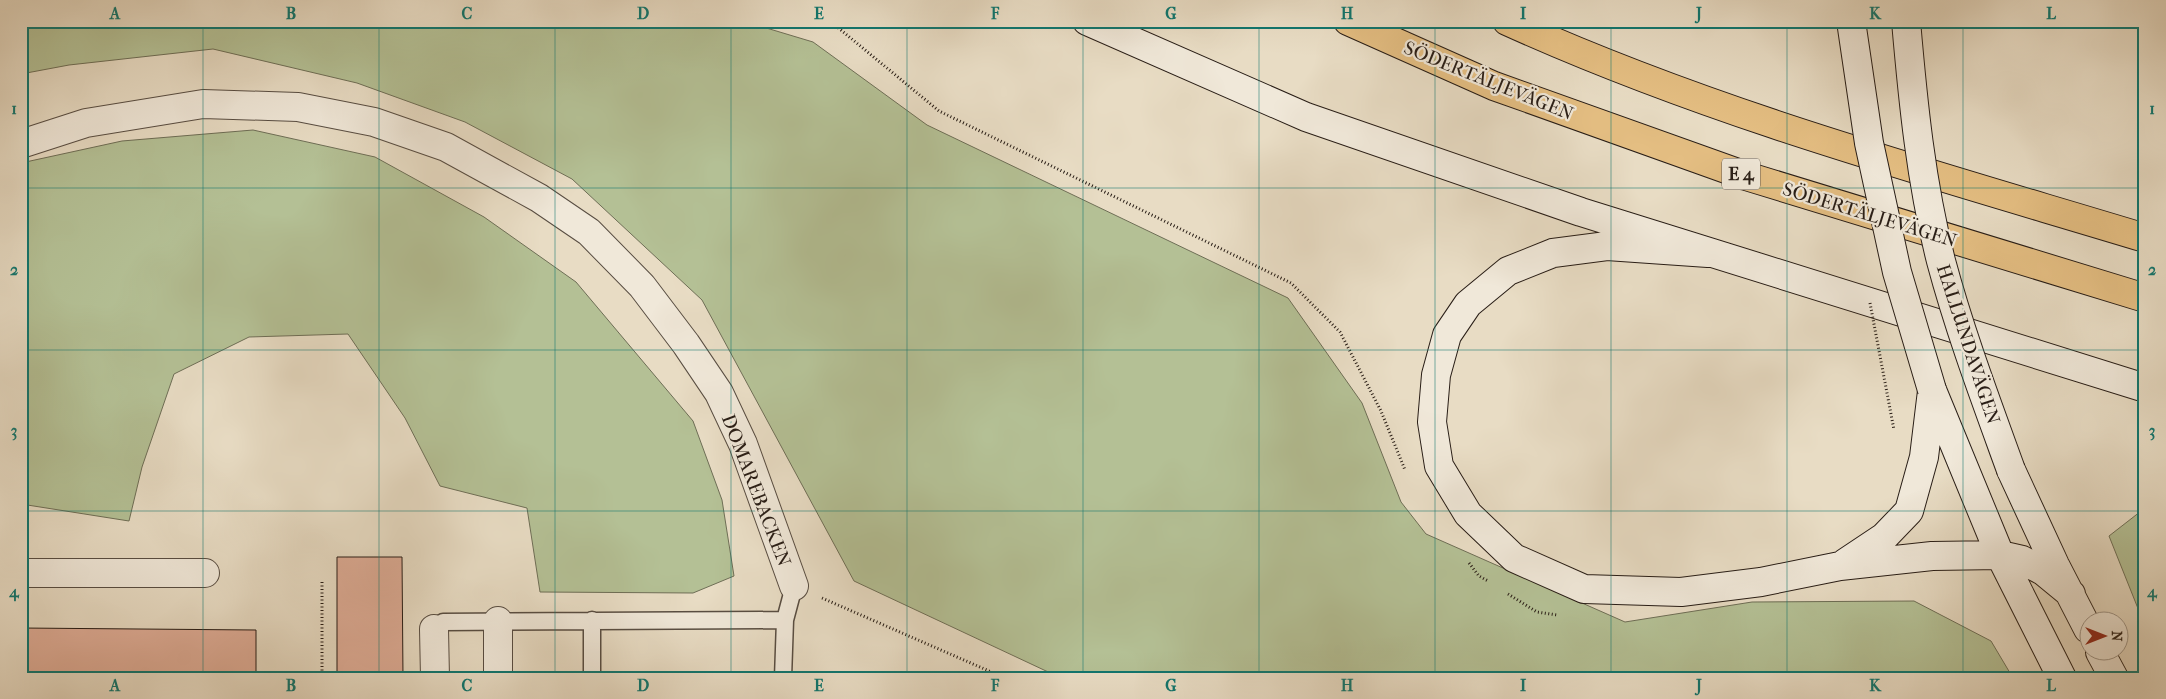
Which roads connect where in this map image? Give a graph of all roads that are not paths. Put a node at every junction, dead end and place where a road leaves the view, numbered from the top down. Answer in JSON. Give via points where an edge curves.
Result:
{"nodes":[{"id":1,"x":1087,"y":21,"type":"edge"},
{"id":2,"x":1348,"y":21,"type":"edge"},
{"id":3,"x":1506,"y":21,"type":"edge"},
{"id":4,"x":1851,"y":21,"type":"edge"},
{"id":5,"x":1906,"y":21,"type":"edge"},
{"id":6,"x":21,"y":144,"type":"edge"},
{"id":7,"x":2145,"y":238,"type":"edge"},
{"id":8,"x":1708,"y":252,"type":"junction"},
{"id":9,"x":2145,"y":298,"type":"edge"},
{"id":10,"x":2145,"y":388,"type":"edge"},
{"id":11,"x":1932,"y":390,"type":"junction"},
{"id":12,"x":2000,"y":555,"type":"junction"},
{"id":13,"x":1840,"y":566,"type":"junction"},
{"id":14,"x":21,"y":573,"type":"edge"},
{"id":15,"x":205,"y":573,"type":"dead end"},
{"id":16,"x":794,"y":586,"type":"joint"},
{"id":17,"x":2071,"y":594,"type":"junction"},
{"id":18,"x":2080,"y":612,"type":"edge"},
{"id":19,"x":592,"y":620,"type":"junction"},
{"id":20,"x":785,"y":620,"type":"junction"},
{"id":21,"x":498,"y":621,"type":"junction"},
{"id":22,"x":434,"y":629,"type":"joint"},
{"id":23,"x":2105,"y":662,"type":"edge"},
{"id":24,"x":435,"y":678,"type":"edge"},
{"id":25,"x":498,"y":678,"type":"edge"},
{"id":26,"x":592,"y":678,"type":"edge"},
{"id":27,"x":783,"y":678,"type":"edge"},
{"id":28,"x":2062,"y":678,"type":"edge"},
{"id":29,"x":2114,"y":678,"type":"edge"}],
"edges":[{"from":1,"to":8,"type":"main road","via":[[1306,117],[1581,212]]},
{"from":2,"to":9,"type":"highway","name":"SÖDERTÄLJEVÄGEN","number":"E 4","via":[[1494,86],[1746,176]]},
{"from":3,"to":7,"type":"highway","via":[[1566,48],[1779,127]]},
{"from":4,"to":11,"type":"main road","bridge":true,"via":[[1869,143],[1897,272]]},
{"from":5,"to":17,"type":"main road","name":"HALLUNDAVÄGEN","bridge":true,"via":[[1916,132],[1941,260],[1972,362],[2011,470]]},
{"from":6,"to":16,"type":"main road","name":"DOMAREBACKEN","via":[[86,123],[203,104],[298,107],[374,122],[446,147],[539,198],[589,232],[642,286],[719,393],[743,444]]},
{"from":8,"to":10,"type":"main road"},
{"from":8,"to":13,"type":"main road","name":"HALLUNDAVÄGEN","via":[[1607,246],[1553,252],[1508,270],[1468,304],[1447,335],[1436,375],[1432,422],[1439,466],[1468,514],[1514,558],[1584,589],[1681,592],[1761,582]]},
{"from":11,"to":12,"type":"main road"},
{"from":11,"to":13,"type":"main road","via":[[1924,457],[1908,511],[1884,537]]},
{"from":12,"to":13,"type":"main road","name":"HALLUNDAVÄGEN","via":[[1932,556]]},
{"from":12,"to":17,"type":"main road","name":"HALLUNDAVÄGEN","via":[[2022,560],[2043,571]]},
{"from":12,"to":28,"type":"main road"},
{"from":14,"to":15,"type":"main road"},
{"from":16,"to":20,"type":"lane"},
{"from":17,"to":18,"type":"main road","name":"HALLUNDAVÄGEN"},
{"from":19,"to":20,"type":"lane"},
{"from":19,"to":21,"type":"lane"},
{"from":19,"to":26,"type":"lane"},
{"from":20,"to":27,"type":"lane"},
{"from":21,"to":22,"type":"lane","via":[[443,622]]},
{"from":21,"to":25,"type":"main road"},
{"from":22,"to":24,"type":"main road"},
{"from":23,"to":29,"type":"main road"}]}
